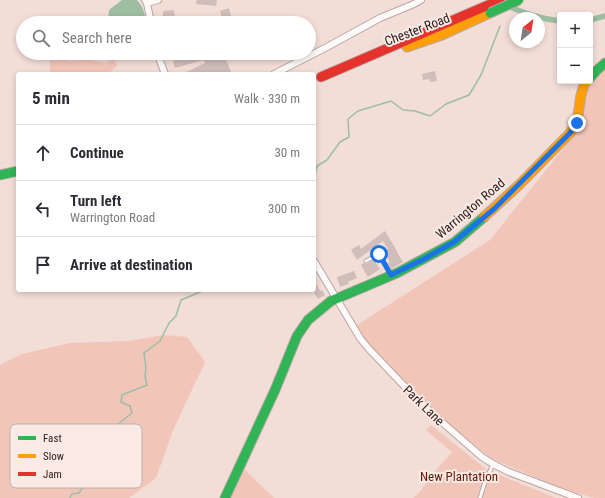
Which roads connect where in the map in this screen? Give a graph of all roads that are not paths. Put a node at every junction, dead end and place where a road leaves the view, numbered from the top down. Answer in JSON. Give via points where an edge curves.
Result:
{"nodes":[{"id":1,"x":158,"y":0,"type":"edge"},
{"id":2,"x":421,"y":0,"type":"edge"},
{"id":3,"x":500,"y":0,"type":"edge"},
{"id":4,"x":146,"y":2,"type":"edge"},
{"id":5,"x":520,"y":2,"type":"edge"},
{"id":6,"x":149,"y":16,"type":"edge"},
{"id":7,"x":316,"y":53,"type":"edge"},
{"id":8,"x":160,"y":60,"type":"edge"},
{"id":9,"x":304,"y":60,"type":"edge"},
{"id":10,"x":605,"y":64,"type":"edge"},
{"id":11,"x":164,"y":72,"type":"edge"},
{"id":12,"x":283,"y":72,"type":"edge"},
{"id":13,"x":593,"y":74,"type":"edge"},
{"id":14,"x":318,"y":78,"type":"edge"},
{"id":15,"x":585,"y":84,"type":"edge"},
{"id":16,"x":16,"y":171,"type":"edge"},
{"id":17,"x":0,"y":175,"type":"edge"},
{"id":18,"x":366,"y":261,"type":"dead end"},
{"id":19,"x":316,"y":265,"type":"edge"},
{"id":20,"x":391,"y":275,"type":"junction"},
{"id":21,"x":337,"y":298,"type":"junction"},
{"id":22,"x":493,"y":464,"type":"junction"},
{"id":23,"x":226,"y":498,"type":"edge"},
{"id":24,"x":480,"y":498,"type":"edge"},
{"id":25,"x":578,"y":498,"type":"edge"}],
"edges":[{"from":1,"to":4,"type":"street"},
{"from":2,"to":7,"type":"street","via":[[380,18]]},
{"from":3,"to":14,"type":"main road","name":"Chester Road"},
{"from":4,"to":6,"type":"street"},
{"from":5,"to":14,"type":"main road","name":"Chester Road","bridge":true,"via":[[442,35]]},
{"from":8,"to":11,"type":"street"},
{"from":9,"to":12,"type":"street"},
{"from":10,"to":13,"type":"main road"},
{"from":15,"to":20,"type":"main road","name":"Warrington Road","via":[[579,100],[577,123],[570,133],[494,209],[454,242]]},
{"from":16,"to":17,"type":"main road"},
{"from":18,"to":20,"type":"lane","via":[[379,254]]},
{"from":19,"to":21,"type":"street","name":"Park Lane"},
{"from":20,"to":21,"type":"main road","name":"Warrington Road"},
{"from":21,"to":22,"type":"street","name":"Park Lane","via":[[360,338],[373,353],[436,417]]},
{"from":21,"to":23,"type":"main road","name":"Warrington Road","via":[[312,316],[300,330]]},
{"from":22,"to":24,"type":"lane"},
{"from":22,"to":25,"type":"street","name":"Park Lane"}]}
